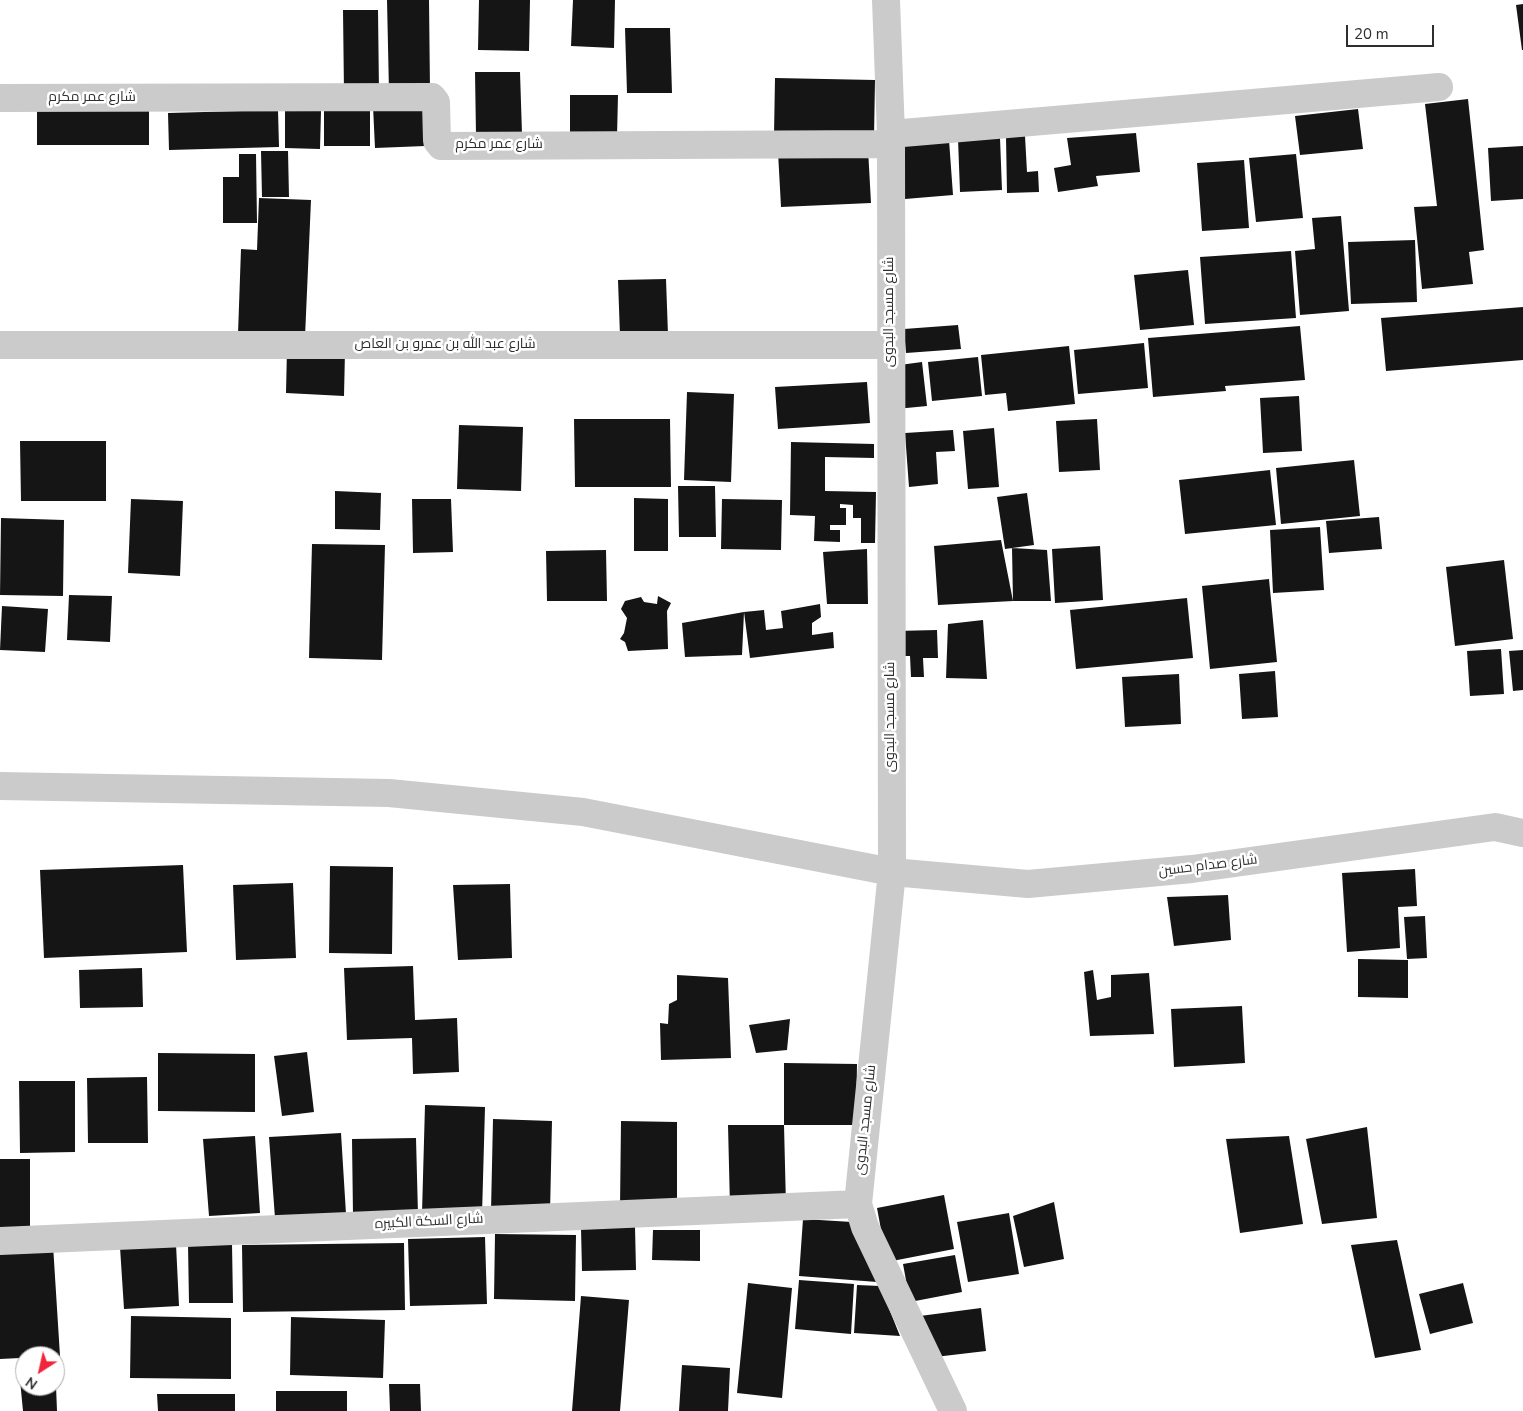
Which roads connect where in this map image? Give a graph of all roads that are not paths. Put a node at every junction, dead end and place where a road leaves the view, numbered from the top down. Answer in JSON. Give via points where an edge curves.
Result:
{"nodes":[{"id":1,"x":886,"y":0,"type":"edge"},
{"id":2,"x":1439,"y":87,"type":"dead end"},
{"id":3,"x":0,"y":98,"type":"edge"},
{"id":4,"x":891,"y":139,"type":"junction"},
{"id":5,"x":0,"y":345,"type":"edge"},
{"id":6,"x":890,"y":345,"type":"junction"},
{"id":7,"x":0,"y":786,"type":"edge"},
{"id":8,"x":1523,"y":833,"type":"edge"},
{"id":9,"x":892,"y":872,"type":"junction"},
{"id":10,"x":858,"y":1204,"type":"junction"},
{"id":11,"x":0,"y":1241,"type":"edge"},
{"id":12,"x":953,"y":1411,"type":"edge"}],
"edges":[{"from":1,"to":4,"type":"street","name":"شارع مسجد البدوى"},
{"from":2,"to":4,"type":"street"},
{"from":3,"to":4,"type":"street","name":"شارع عمر مكرم","via":[[432,97],[436,102],[437,141],[442,146]]},
{"from":4,"to":6,"type":"street","name":"شارع مسجد البدوى"},
{"from":5,"to":6,"type":"street","name":"شارع عبد الله بن عمرو بن العاص"},
{"from":6,"to":9,"type":"street","name":"شارع مسجد البدوى"},
{"from":7,"to":9,"type":"street","name":"شارع صدام حسين","via":[[389,793],[583,812]]},
{"from":8,"to":9,"type":"street","name":"شارع صدام حسين","via":[[1495,827],[1192,869],[1028,884]]},
{"from":9,"to":10,"type":"street","name":"شارع مسجد البدوى"},
{"from":10,"to":11,"type":"street","name":"شارع السكة الكبيره"},
{"from":10,"to":12,"type":"street","name":"شارع مسجد البدوى","via":[[865,1227]]}]}
